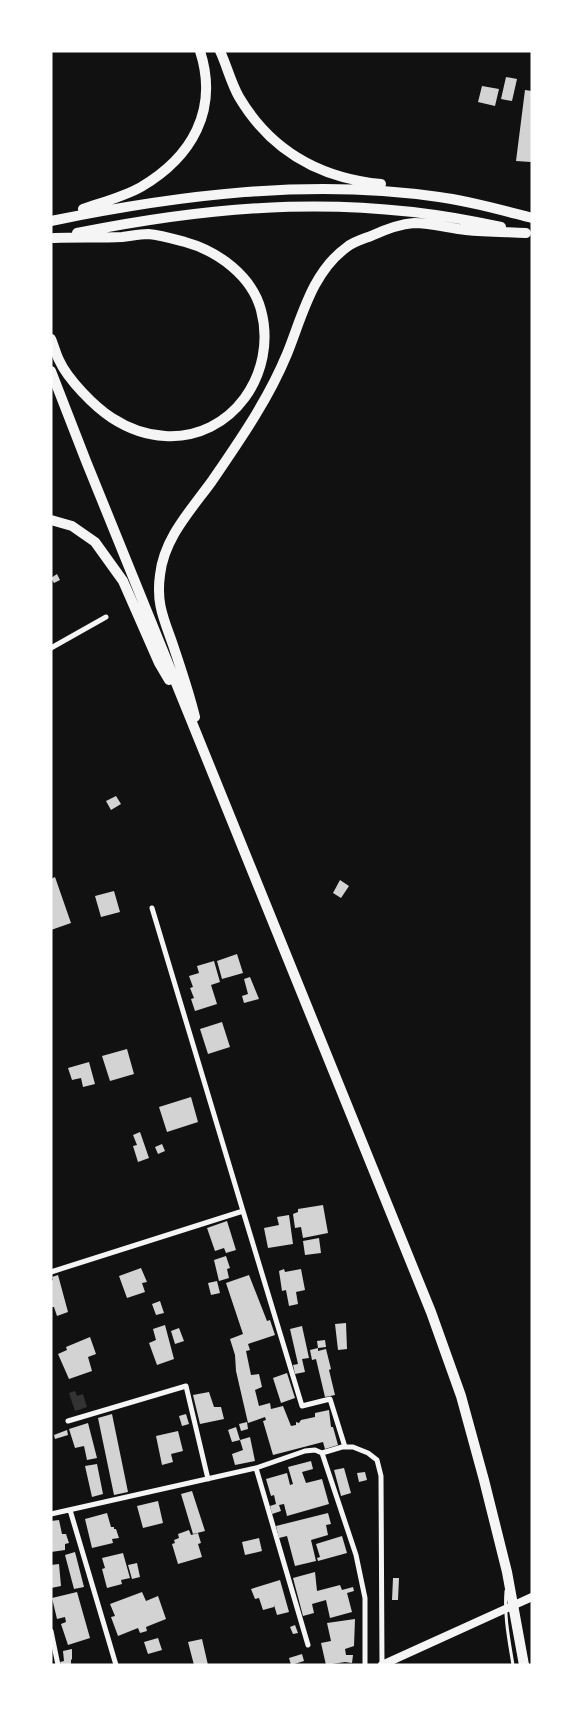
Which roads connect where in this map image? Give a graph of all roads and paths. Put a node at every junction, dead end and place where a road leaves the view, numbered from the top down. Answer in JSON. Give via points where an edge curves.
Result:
{"nodes":[{"id":1,"x":200,"y":51,"type":"edge"},
{"id":2,"x":220,"y":51,"type":"edge"},
{"id":3,"x":440,"y":197,"type":"junction"},
{"id":4,"x":487,"y":207,"type":"junction"},
{"id":5,"x":532,"y":213,"type":"edge"},
{"id":6,"x":532,"y":218,"type":"edge"},
{"id":7,"x":51,"y":220,"type":"edge"},
{"id":8,"x":529,"y":234,"type":"edge"},
{"id":9,"x":52,"y":238,"type":"edge"},
{"id":10,"x":51,"y":339,"type":"edge"},
{"id":11,"x":51,"y":371,"type":"edge"},
{"id":12,"x":51,"y":520,"type":"edge"},
{"id":13,"x":106,"y":617,"type":"dead end"},
{"id":14,"x":51,"y":648,"type":"edge"},
{"id":15,"x":188,"y":712,"type":"junction"},
{"id":16,"x":204,"y":752,"type":"junction"},
{"id":17,"x":152,"y":908,"type":"dead end"},
{"id":18,"x":243,"y":1211,"type":"junction"},
{"id":19,"x":51,"y":1272,"type":"edge"},
{"id":20,"x":68,"y":1421,"type":"dead end"},
{"id":21,"x":346,"y":1447,"type":"junction"},
{"id":22,"x":322,"y":1453,"type":"junction"},
{"id":23,"x":256,"y":1468,"type":"junction"},
{"id":24,"x":208,"y":1479,"type":"junction"},
{"id":25,"x":70,"y":1510,"type":"junction"},
{"id":26,"x":51,"y":1514,"type":"edge"},
{"id":27,"x":507,"y":1572,"type":"junction"},
{"id":28,"x":532,"y":1597,"type":"edge"},
{"id":29,"x":51,"y":1632,"type":"edge"},
{"id":30,"x":308,"y":1645,"type":"dead end"},
{"id":31,"x":58,"y":1665,"type":"edge"},
{"id":32,"x":116,"y":1665,"type":"edge"},
{"id":33,"x":365,"y":1665,"type":"edge"},
{"id":34,"x":382,"y":1665,"type":"edge"},
{"id":35,"x":513,"y":1665,"type":"edge"},
{"id":36,"x":524,"y":1665,"type":"edge"}],
"edges":[{"from":1,"to":7,"type":"highway","via":[[206,78],[202,121],[187,146],[166,170],[118,197]]},
{"from":2,"to":3,"type":"highway","via":[[238,96],[255,121],[297,158],[343,178],[418,188]]},
{"from":3,"to":4,"type":"highway"},
{"from":3,"to":7,"type":"highway","via":[[368,190],[242,192],[140,204]]},
{"from":4,"to":5,"type":"highway"},
{"from":4,"to":6,"type":"highway"},
{"from":8,"to":9,"type":"highway","via":[[436,214],[321,205],[192,213]]},
{"from":8,"to":16,"type":"highway","via":[[413,223],[386,230],[347,247],[316,283],[266,400],[177,529],[160,573],[158,594],[162,615],[190,697]]},
{"from":9,"to":10,"type":"highway","via":[[149,234],[186,242],[215,254],[231,266],[253,292],[261,310],[264,349],[259,372],[249,394],[212,428],[181,437],[140,433],[98,409],[66,372]]},
{"from":11,"to":15,"type":"highway"},
{"from":12,"to":15,"type":"highway","via":[[72,526],[95,542],[122,581],[159,663]]},
{"from":13,"to":14,"type":"street"},
{"from":15,"to":16,"type":"highway"},
{"from":16,"to":27,"type":"highway","via":[[431,1312],[461,1396]]},
{"from":17,"to":18,"type":"street"},
{"from":18,"to":19,"type":"street"},
{"from":18,"to":21,"type":"street","via":[[302,1406],[330,1399]]},
{"from":20,"to":24,"type":"street","via":[[186,1386]]},
{"from":21,"to":22,"type":"street"},
{"from":21,"to":34,"type":"street","via":[[368,1452],[377,1460],[381,1476]]},
{"from":22,"to":23,"type":"street","via":[[305,1451]]},
{"from":22,"to":33,"type":"street","via":[[362,1581]]},
{"from":23,"to":24,"type":"street"},
{"from":23,"to":30,"type":"street"},
{"from":24,"to":25,"type":"street"},
{"from":25,"to":26,"type":"street"},
{"from":25,"to":32,"type":"street"},
{"from":27,"to":35,"type":"lane","via":[[505,1605]]},
{"from":27,"to":36,"type":"highway"},
{"from":28,"to":34,"type":"street"},
{"from":29,"to":31,"type":"street"}]}
